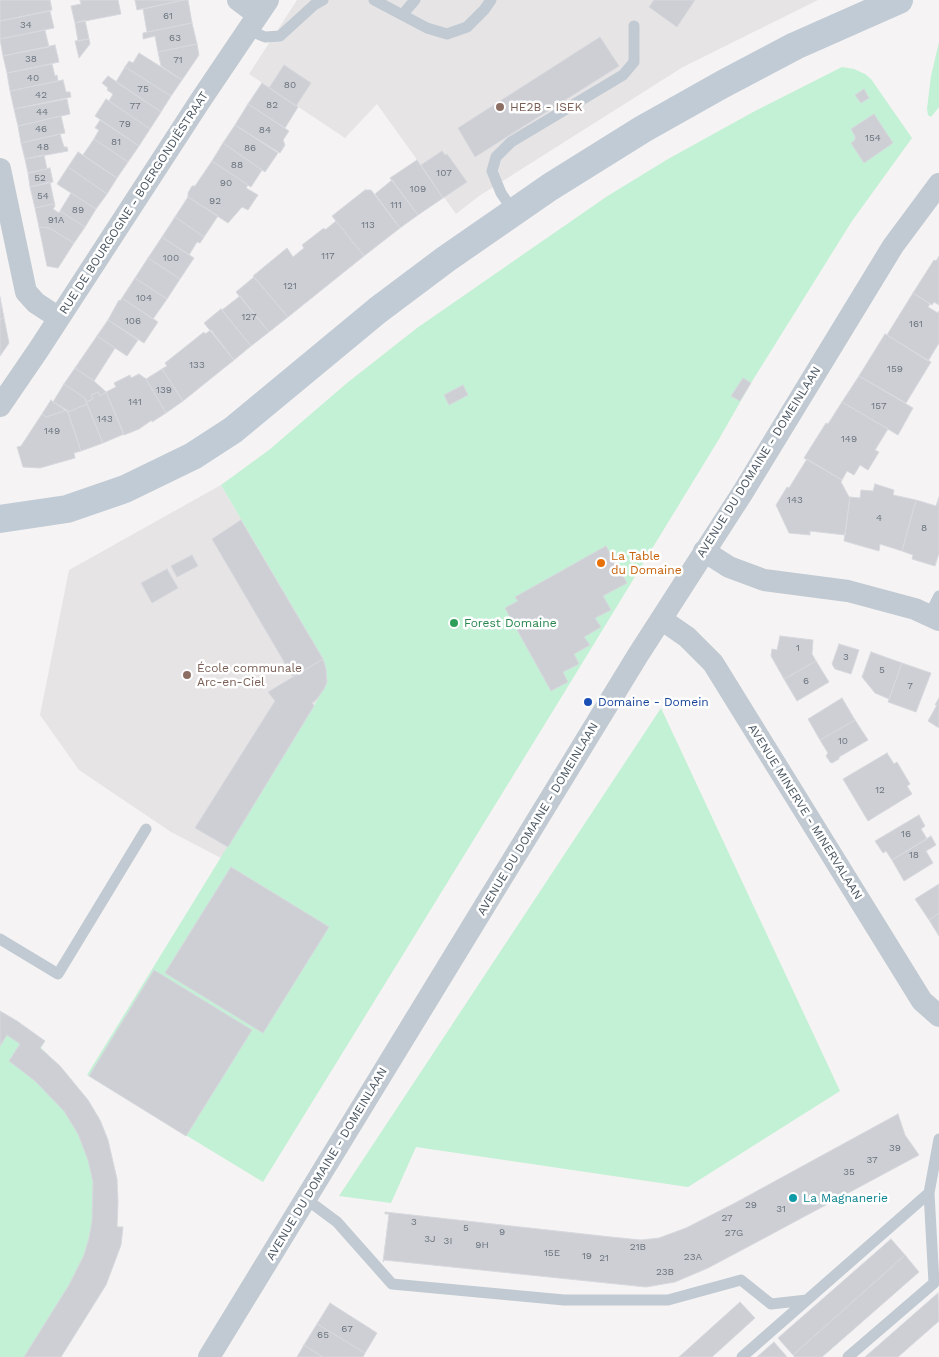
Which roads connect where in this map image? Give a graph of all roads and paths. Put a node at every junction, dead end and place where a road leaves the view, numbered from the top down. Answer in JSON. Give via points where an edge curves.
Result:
{"nodes":[{"id":1,"x":238,"y":0,"type":"edge"},
{"id":2,"x":323,"y":0,"type":"edge"},
{"id":3,"x":374,"y":0,"type":"edge"},
{"id":4,"x":415,"y":0,"type":"edge"},
{"id":5,"x":491,"y":0,"type":"edge"},
{"id":6,"x":899,"y":0,"type":"edge"},
{"id":7,"x":402,"y":14,"type":"junction"},
{"id":8,"x":258,"y":15,"type":"edge"},
{"id":9,"x":634,"y":26,"type":"dead end"},
{"id":10,"x":0,"y":168,"type":"edge"},
{"id":11,"x":939,"y":184,"type":"edge"},
{"id":12,"x":514,"y":212,"type":"junction"},
{"id":13,"x":59,"y":318,"type":"junction"},
{"id":14,"x":0,"y":406,"type":"edge"},
{"id":15,"x":0,"y":520,"type":"edge"},
{"id":16,"x":704,"y":551,"type":"junction"},
{"id":17,"x":939,"y":596,"type":"edge"},
{"id":18,"x":934,"y":618,"type":"edge"},
{"id":19,"x":661,"y":619,"type":"junction"},
{"id":20,"x":146,"y":829,"type":"dead end"},
{"id":21,"x":0,"y":939,"type":"edge"},
{"id":22,"x":939,"y":1016,"type":"edge"},
{"id":23,"x":939,"y":1139,"type":"edge"},
{"id":24,"x":929,"y":1193,"type":"junction"},
{"id":25,"x":306,"y":1199,"type":"junction"},
{"id":26,"x":807,"y":1300,"type":"junction"},
{"id":27,"x":209,"y":1357,"type":"edge"},
{"id":28,"x":742,"y":1357,"type":"edge"},
{"id":29,"x":848,"y":1357,"type":"edge"}],
"edges":[{"from":1,"to":8,"type":"street"},
{"from":2,"to":8,"type":"lane","via":[[280,36],[265,37]]},
{"from":3,"to":7,"type":"lane"},
{"from":4,"to":7,"type":"lane"},
{"from":5,"to":7,"type":"lane","via":[[467,27],[447,34],[427,28]]},
{"from":6,"to":12,"type":"street","via":[[795,46],[723,84],[643,129]]},
{"from":8,"to":13,"type":"street","name":"RUE DE BOURGOGNE - BOERGONDIËSTRAAT"},
{"from":9,"to":12,"type":"lane","via":[[634,62],[623,75],[510,142],[496,157],[492,171]]},
{"from":10,"to":13,"type":"street","via":[[26,292]]},
{"from":11,"to":16,"type":"street","name":"AVENUE DU DOMAINE - DOMEINLAAN","via":[[894,246]]},
{"from":12,"to":15,"type":"street","via":[[378,310],[233,430],[192,456],[124,489],[67,509]]},
{"from":13,"to":14,"type":"street","name":"RUE DE BOURGOGNE - BOERGONDIËSTRAAT"},
{"from":16,"to":18,"type":"street","via":[[729,567],[764,580],[848,591],[915,609]]},
{"from":16,"to":19,"type":"street","name":"AVENUE DU DOMAINE - DOMEINLAAN"},
{"from":17,"to":18,"type":"lane"},
{"from":19,"to":22,"type":"street","name":"AVENUE MINERVE - MINERVALAAN","via":[[687,637],[713,663],[922,1001]]},
{"from":19,"to":25,"type":"street","name":"AVENUE DU DOMAINE - DOMEINLAAN"},
{"from":20,"to":21,"type":"lane","via":[[58,974]]},
{"from":23,"to":24,"type":"lane"},
{"from":24,"to":26,"type":"lane"},
{"from":24,"to":29,"type":"lane","via":[[934,1284]]},
{"from":25,"to":26,"type":"lane","via":[[337,1222],[392,1284],[564,1300],[668,1300],[741,1280],[772,1304]]},
{"from":25,"to":27,"type":"street","name":"AVENUE DU DOMAINE - DOMEINLAAN"},
{"from":26,"to":28,"type":"lane"}]}
